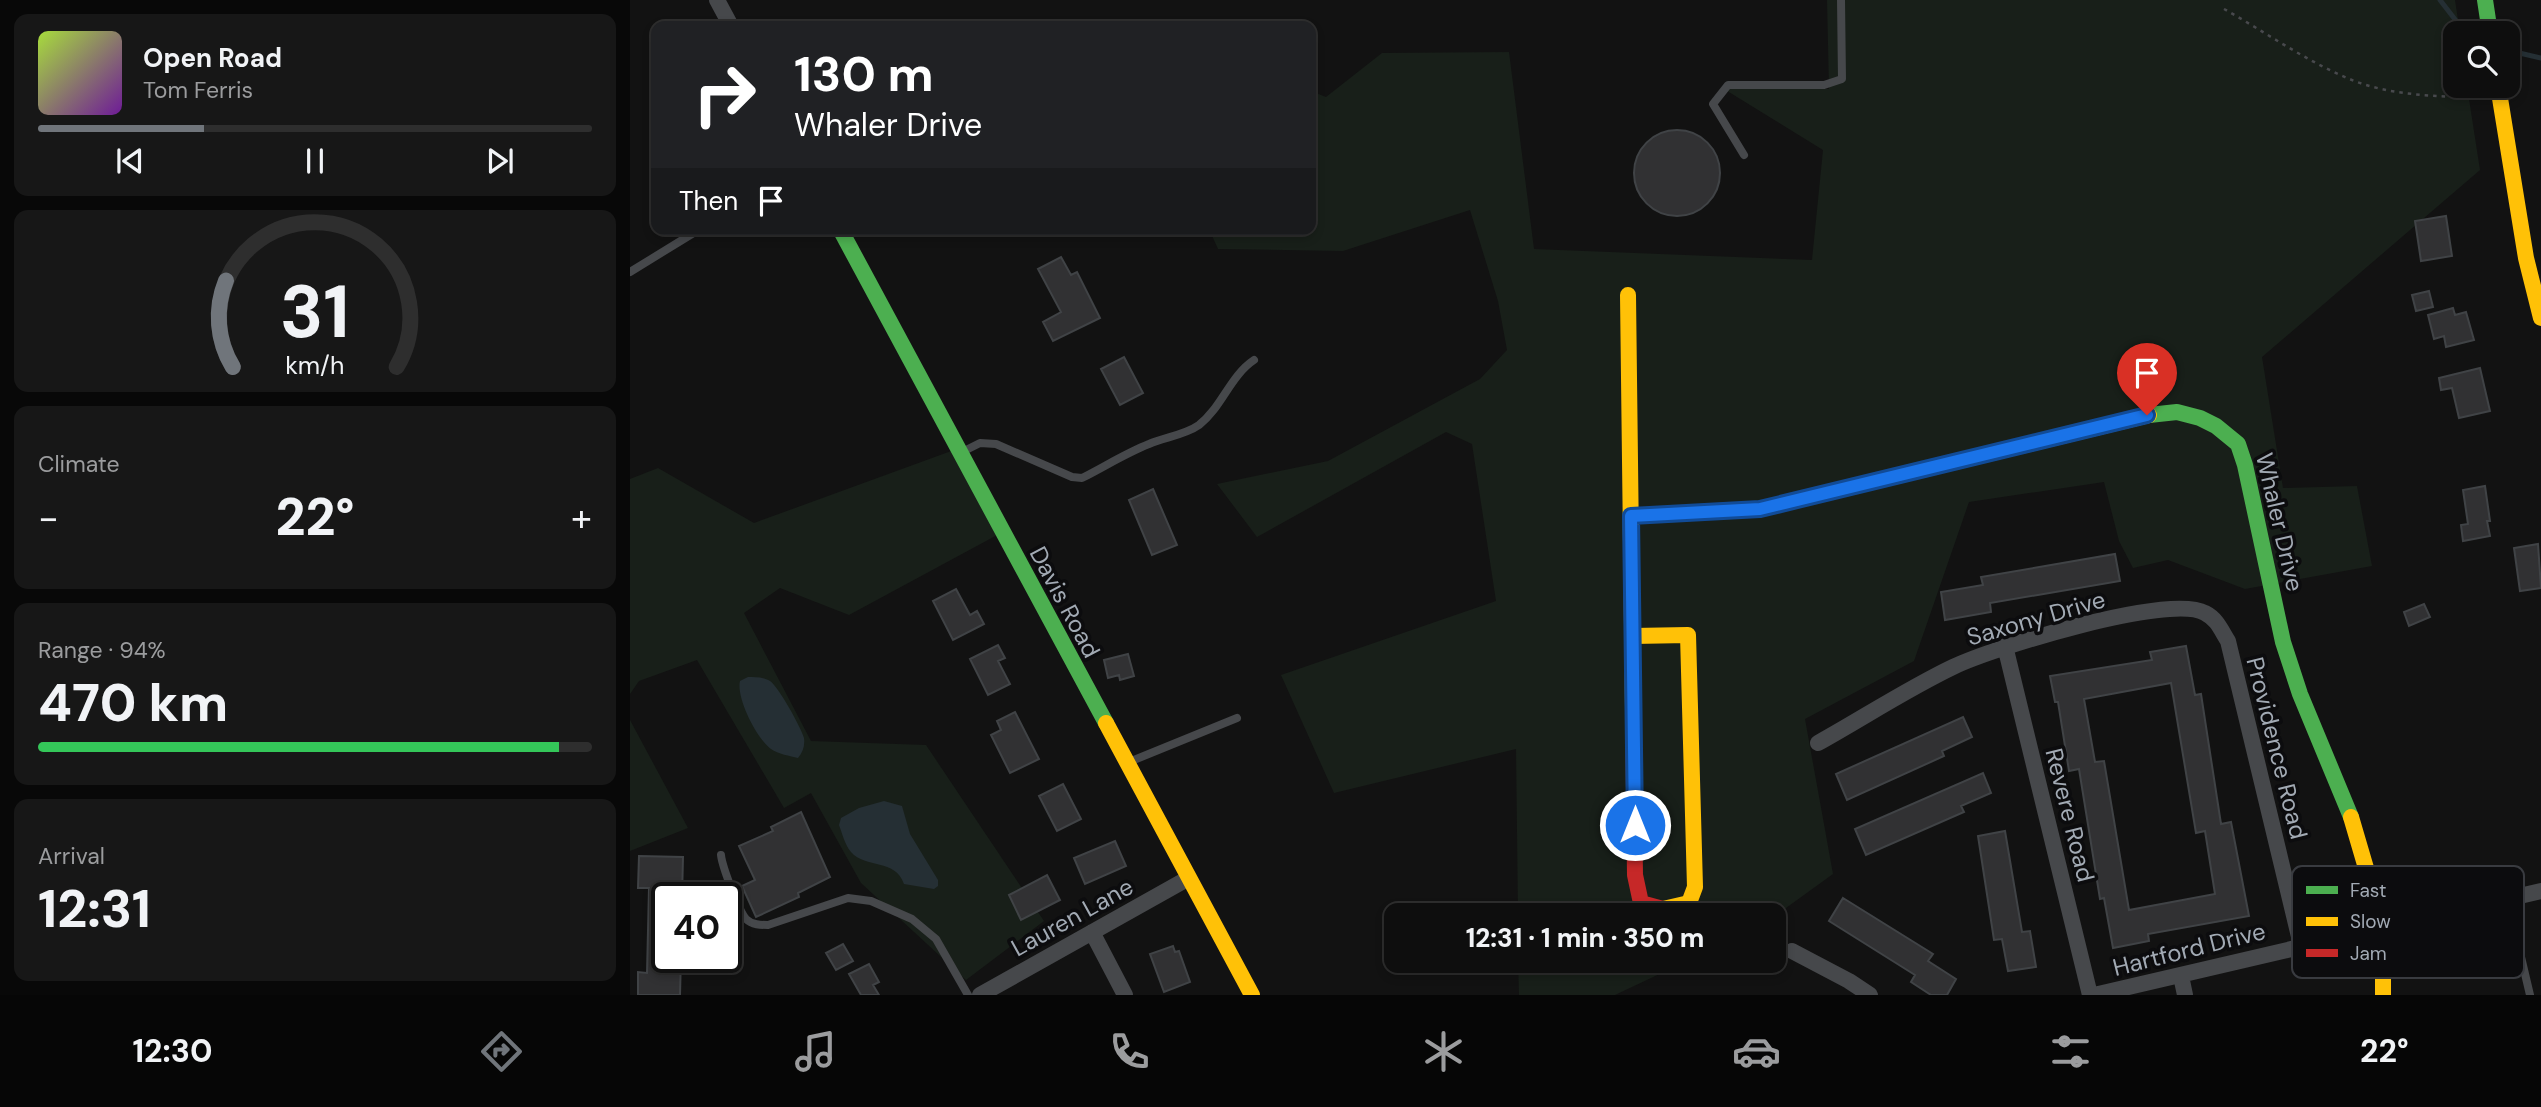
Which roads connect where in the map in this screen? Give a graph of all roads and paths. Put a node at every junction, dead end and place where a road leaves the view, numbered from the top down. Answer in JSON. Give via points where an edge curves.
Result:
{"nodes":[{"id":1,"x":717,"y":0,"type":"edge"},
{"id":2,"x":1841,"y":0,"type":"edge"},
{"id":3,"x":2485,"y":0,"type":"edge"},
{"id":4,"x":2224,"y":9,"type":"dead end"},
{"id":5,"x":728,"y":21,"type":"edge"},
{"id":6,"x":2488,"y":21,"type":"edge"},
{"id":7,"x":2443,"y":95,"type":"edge"},
{"id":8,"x":2500,"y":98,"type":"edge"},
{"id":9,"x":1744,"y":155,"type":"dead end"},
{"id":10,"x":690,"y":235,"type":"edge"},
{"id":11,"x":842,"y":235,"type":"edge"},
{"id":12,"x":630,"y":272,"type":"edge"},
{"id":13,"x":1628,"y":295,"type":"dead end"},
{"id":14,"x":2541,"y":318,"type":"edge"},
{"id":15,"x":1254,"y":360,"type":"dead end"},
{"id":16,"x":960,"y":454,"type":"junction"},
{"id":17,"x":1631,"y":516,"type":"junction"},
{"id":18,"x":2203,"y":611,"type":"joint"},
{"id":19,"x":1633,"y":636,"type":"junction"},
{"id":20,"x":2005,"y":646,"type":"junction"},
{"id":21,"x":1237,"y":718,"type":"dead end"},
{"id":22,"x":1818,"y":743,"type":"dead end"},
{"id":23,"x":1125,"y":763,"type":"junction"},
{"id":24,"x":720,"y":855,"type":"dead end"},
{"id":25,"x":2365,"y":866,"type":"edge"},
{"id":26,"x":1187,"y":879,"type":"junction"},
{"id":27,"x":2292,"y":908,"type":"edge"},
{"id":28,"x":1092,"y":932,"type":"junction"},
{"id":29,"x":2292,"y":947,"type":"edge"},
{"id":30,"x":1791,"y":951,"type":"dead end"},
{"id":31,"x":2524,"y":973,"type":"edge"},
{"id":32,"x":2180,"y":976,"type":"junction"},
{"id":33,"x":968,"y":995,"type":"edge"},
{"id":34,"x":980,"y":995,"type":"edge"},
{"id":35,"x":1125,"y":995,"type":"edge"},
{"id":36,"x":1252,"y":995,"type":"edge"},
{"id":37,"x":1870,"y":995,"type":"edge"},
{"id":38,"x":2092,"y":995,"type":"edge"},
{"id":39,"x":2185,"y":995,"type":"edge"},
{"id":40,"x":2529,"y":995,"type":"edge"}],
"edges":[{"from":1,"to":5,"type":"street"},
{"from":2,"to":9,"type":"lane","via":[[1842,79],[1824,85],[1728,85],[1713,104]]},
{"from":3,"to":6,"type":"street"},
{"from":4,"to":7,"type":"path","via":[[2357,82],[2390,91]]},
{"from":8,"to":14,"type":"street","via":[[2526,258]]},
{"from":10,"to":12,"type":"lane"},
{"from":11,"to":16,"type":"street","name":"Davis Road"},
{"from":13,"to":17,"type":"street"},
{"from":15,"to":16,"type":"lane","via":[[1212,414],[1195,427],[1147,444],[1082,478],[996,444],[980,443]]},
{"from":16,"to":23,"type":"street","name":"Davis Road"},
{"from":17,"to":19,"type":"street"},
{"from":17,"to":25,"type":"street","name":"Whaler Drive","via":[[1760,509],[2147,415],[2177,412],[2200,418],[2238,444],[2283,642],[2350,813]]},
{"from":18,"to":20,"type":"street","name":"Saxony Drive","via":[[2173,608],[2125,616]]},
{"from":18,"to":27,"type":"street","name":"Providence Road","via":[[2217,621],[2228,641]]},
{"from":19,"to":19,"type":"street","via":[[1635,876],[1641,903],[1654,909],[1677,909],[1689,903],[1695,887],[1688,635]]},
{"from":20,"to":22,"type":"street","name":"Saxony Drive","via":[[1953,667]]},
{"from":20,"to":38,"type":"street","name":"Revere Road"},
{"from":21,"to":23,"type":"lane"},
{"from":23,"to":26,"type":"street","name":"Davis Road"},
{"from":24,"to":33,"type":"lane","via":[[746,919],[768,925],[848,898],[871,901],[912,919],[936,939]]},
{"from":26,"to":28,"type":"street","name":"Lauren Lane"},
{"from":26,"to":36,"type":"street","name":"Davis Road"},
{"from":28,"to":34,"type":"street","name":"Lauren Lane"},
{"from":28,"to":35,"type":"street"},
{"from":29,"to":32,"type":"street","name":"Hartford Drive"},
{"from":30,"to":37,"type":"street"},
{"from":31,"to":40,"type":"lane"},
{"from":32,"to":38,"type":"street","name":"Hartford Drive"},
{"from":32,"to":39,"type":"street"}]}
